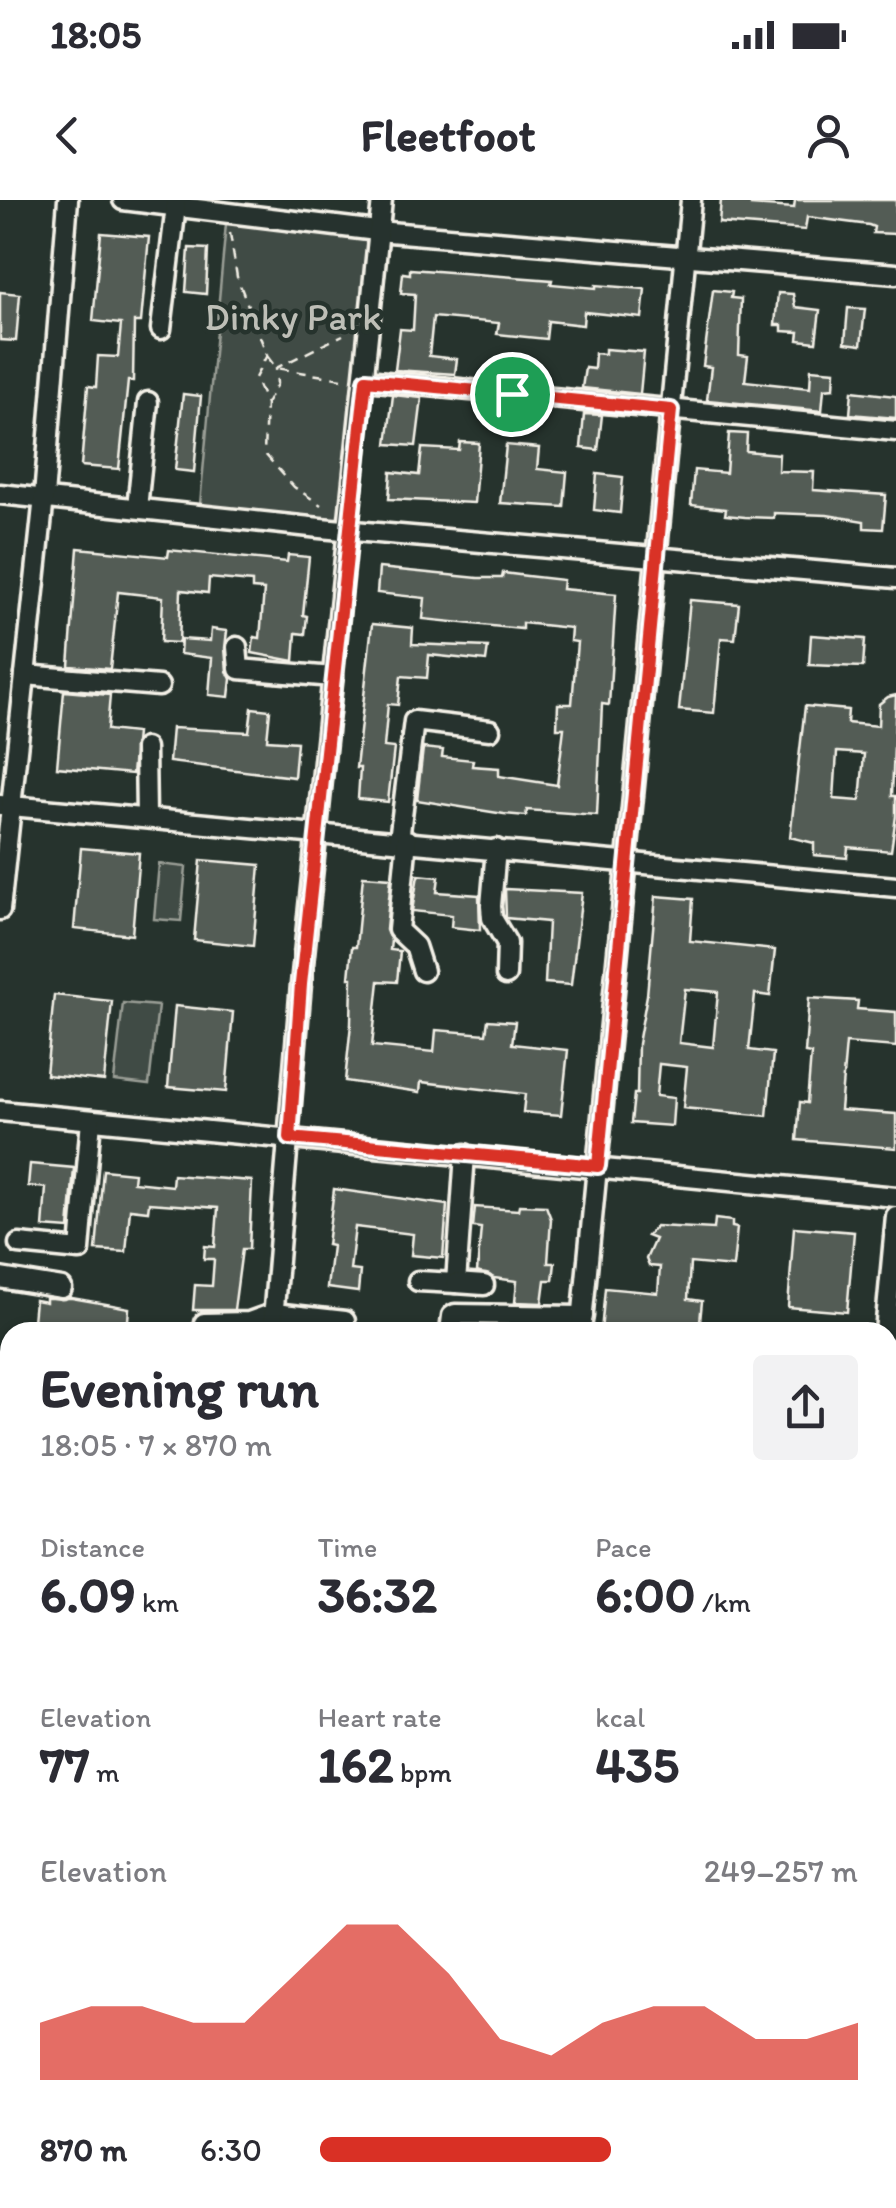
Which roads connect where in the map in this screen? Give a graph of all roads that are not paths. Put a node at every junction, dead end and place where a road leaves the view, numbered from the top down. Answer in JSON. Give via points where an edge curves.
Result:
{"nodes":[{"id":1,"x":68,"y":200,"type":"edge"},
{"id":2,"x":123,"y":200,"type":"edge"},
{"id":3,"x":382,"y":200,"type":"edge"},
{"id":4,"x":690,"y":200,"type":"edge"},
{"id":5,"x":176,"y":206,"type":"junction"},
{"id":6,"x":378,"y":231,"type":"junction"},
{"id":7,"x":686,"y":254,"type":"junction"},
{"id":8,"x":896,"y":274,"type":"edge"},
{"id":9,"x":161,"y":329,"type":"dead end"},
{"id":10,"x":366,"y":380,"type":"junction"},
{"id":11,"x":148,"y":402,"type":"dead end"},
{"id":12,"x":671,"y":410,"type":"junction"},
{"id":13,"x":896,"y":431,"type":"edge"},
{"id":14,"x":0,"y":494,"type":"edge"},
{"id":15,"x":44,"y":498,"type":"junction"},
{"id":16,"x":137,"y":508,"type":"junction"},
{"id":17,"x":348,"y":530,"type":"junction"},
{"id":18,"x":657,"y":556,"type":"junction"},
{"id":19,"x":896,"y":578,"type":"edge"},
{"id":20,"x":238,"y":647,"type":"dead end"},
{"id":21,"x":25,"y":675,"type":"junction"},
{"id":22,"x":332,"y":677,"type":"junction"},
{"id":23,"x":160,"y":686,"type":"dead end"},
{"id":24,"x":490,"y":730,"type":"dead end"},
{"id":25,"x":145,"y":748,"type":"dead end"},
{"id":26,"x":6,"y":805,"type":"edge"},
{"id":27,"x":146,"y":817,"type":"junction"},
{"id":28,"x":317,"y":832,"type":"junction"},
{"id":29,"x":403,"y":840,"type":"junction"},
{"id":30,"x":496,"y":848,"type":"junction"},
{"id":31,"x":627,"y":861,"type":"junction"},
{"id":32,"x":896,"y":887,"type":"edge"},
{"id":33,"x":0,"y":906,"type":"edge"},
{"id":34,"x":423,"y":972,"type":"dead end"},
{"id":35,"x":506,"y":974,"type":"dead end"},
{"id":36,"x":0,"y":1110,"type":"edge"},
{"id":37,"x":91,"y":1120,"type":"junction"},
{"id":38,"x":290,"y":1138,"type":"junction"},
{"id":39,"x":465,"y":1154,"type":"junction"},
{"id":40,"x":598,"y":1166,"type":"junction"},
{"id":41,"x":896,"y":1197,"type":"edge"},
{"id":42,"x":896,"y":1216,"type":"edge"},
{"id":43,"x":19,"y":1244,"type":"dead end"},
{"id":44,"x":0,"y":1278,"type":"edge"},
{"id":45,"x":418,"y":1281,"type":"dead end"},
{"id":46,"x":456,"y":1283,"type":"junction"},
{"id":47,"x":484,"y":1285,"type":"dead end"},
{"id":48,"x":62,"y":1288,"type":"dead end"},
{"id":49,"x":345,"y":1321,"type":"dead end"},
{"id":50,"x":273,"y":1322,"type":"edge"},
{"id":51,"x":309,"y":1322,"type":"edge"},
{"id":52,"x":451,"y":1322,"type":"edge"},
{"id":53,"x":557,"y":1322,"type":"edge"},
{"id":54,"x":582,"y":1322,"type":"edge"},
{"id":55,"x":886,"y":1322,"type":"edge"}],
"edges":[{"from":1,"to":15,"type":"street"},
{"from":2,"to":5,"type":"street"},
{"from":3,"to":6,"type":"street"},
{"from":4,"to":7,"type":"street"},
{"from":5,"to":6,"type":"street"},
{"from":5,"to":9,"type":"street"},
{"from":6,"to":7,"type":"street"},
{"from":6,"to":10,"type":"street"},
{"from":7,"to":8,"type":"street"},
{"from":7,"to":12,"type":"street"},
{"from":10,"to":12,"type":"street"},
{"from":10,"to":17,"type":"street"},
{"from":11,"to":16,"type":"street"},
{"from":12,"to":13,"type":"street"},
{"from":12,"to":18,"type":"street"},
{"from":14,"to":15,"type":"street"},
{"from":15,"to":16,"type":"street"},
{"from":15,"to":21,"type":"street"},
{"from":16,"to":17,"type":"street"},
{"from":17,"to":18,"type":"street"},
{"from":17,"to":22,"type":"street"},
{"from":18,"to":19,"type":"street"},
{"from":18,"to":31,"type":"street"},
{"from":20,"to":22,"type":"street","via":[[238,669]]},
{"from":21,"to":23,"type":"street"},
{"from":21,"to":26,"type":"street"},
{"from":22,"to":28,"type":"street"},
{"from":24,"to":29,"type":"street","via":[[414,721]]},
{"from":25,"to":27,"type":"street"},
{"from":26,"to":27,"type":"street"},
{"from":26,"to":33,"type":"street"},
{"from":27,"to":28,"type":"street"},
{"from":28,"to":29,"type":"street"},
{"from":28,"to":38,"type":"street"},
{"from":29,"to":30,"type":"street"},
{"from":29,"to":34,"type":"street","via":[[398,930],[415,946]]},
{"from":30,"to":31,"type":"street"},
{"from":30,"to":35,"type":"street","via":[[491,906],[507,944]]},
{"from":31,"to":32,"type":"street"},
{"from":31,"to":40,"type":"street"},
{"from":36,"to":37,"type":"street"},
{"from":37,"to":38,"type":"street"},
{"from":37,"to":43,"type":"street","via":[[80,1250]]},
{"from":38,"to":39,"type":"street"},
{"from":38,"to":50,"type":"street"},
{"from":39,"to":40,"type":"street"},
{"from":39,"to":46,"type":"street"},
{"from":40,"to":41,"type":"street"},
{"from":40,"to":54,"type":"street"},
{"from":42,"to":55,"type":"street"},
{"from":44,"to":48,"type":"street"},
{"from":45,"to":46,"type":"street"},
{"from":46,"to":47,"type":"street"},
{"from":49,"to":51,"type":"street"},
{"from":52,"to":53,"type":"street","via":[[456,1314]]}]}
